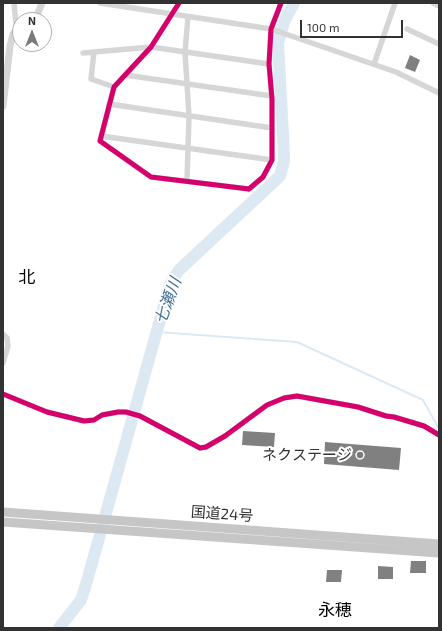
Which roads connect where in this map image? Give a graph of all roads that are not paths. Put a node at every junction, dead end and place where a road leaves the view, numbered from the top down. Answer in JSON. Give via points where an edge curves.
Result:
{"nodes":[{"id":1,"x":100,"y":3,"type":"edge"},
{"id":2,"x":179,"y":3,"type":"edge"},
{"id":3,"x":281,"y":3,"type":"edge"},
{"id":4,"x":395,"y":3,"type":"edge"},
{"id":5,"x":433,"y":3,"type":"edge"},
{"id":6,"x":131,"y":5,"type":"edge"},
{"id":7,"x":439,"y":6,"type":"edge"},
{"id":8,"x":171,"y":15,"type":"junction"},
{"id":9,"x":188,"y":17,"type":"junction"},
{"id":10,"x":271,"y":29,"type":"junction"},
{"id":11,"x":407,"y":29,"type":"dead end"},
{"id":12,"x":12,"y":38,"type":"edge"},
{"id":13,"x":439,"y":44,"type":"edge"},
{"id":14,"x":151,"y":47,"type":"junction"},
{"id":15,"x":94,"y":52,"type":"junction"},
{"id":16,"x":185,"y":52,"type":"junction"},
{"id":17,"x":83,"y":53,"type":"dead end"},
{"id":18,"x":269,"y":64,"type":"junction"},
{"id":19,"x":374,"y":64,"type":"junction"},
{"id":20,"x":125,"y":75,"type":"junction"},
{"id":21,"x":188,"y":84,"type":"junction"},
{"id":22,"x":114,"y":87,"type":"junction"},
{"id":23,"x":439,"y":93,"type":"edge"},
{"id":24,"x":272,"y":96,"type":"junction"},
{"id":25,"x":109,"y":104,"type":"junction"},
{"id":26,"x":3,"y":106,"type":"edge"},
{"id":27,"x":189,"y":116,"type":"junction"},
{"id":28,"x":272,"y":128,"type":"junction"},
{"id":29,"x":101,"y":136,"type":"junction"},
{"id":30,"x":189,"y":148,"type":"junction"},
{"id":31,"x":272,"y":160,"type":"junction"},
{"id":32,"x":188,"y":181,"type":"junction"},
{"id":33,"x":3,"y":334,"type":"edge"},
{"id":34,"x":3,"y":363,"type":"edge"},
{"id":35,"x":3,"y":394,"type":"edge"},
{"id":36,"x":439,"y":435,"type":"edge"},
{"id":37,"x":3,"y":512,"type":"edge"},
{"id":38,"x":3,"y":522,"type":"edge"},
{"id":39,"x":439,"y":544,"type":"edge"},
{"id":40,"x":439,"y":553,"type":"edge"}],
"edges":[{"from":1,"to":6,"type":"street"},
{"from":2,"to":8,"type":"street"},
{"from":3,"to":10,"type":"street"},
{"from":4,"to":19,"type":"street"},
{"from":5,"to":7,"type":"street"},
{"from":6,"to":8,"type":"street"},
{"from":8,"to":9,"type":"street"},
{"from":8,"to":14,"type":"street"},
{"from":9,"to":10,"type":"street"},
{"from":9,"to":16,"type":"street"},
{"from":10,"to":18,"type":"street"},
{"from":10,"to":19,"type":"street"},
{"from":11,"to":13,"type":"street"},
{"from":12,"to":26,"type":"street"},
{"from":14,"to":15,"type":"street"},
{"from":14,"to":16,"type":"street"},
{"from":14,"to":20,"type":"street"},
{"from":15,"to":17,"type":"street"},
{"from":15,"to":22,"type":"street","via":[[91,79]]},
{"from":16,"to":18,"type":"street"},
{"from":16,"to":21,"type":"street"},
{"from":18,"to":24,"type":"street"},
{"from":19,"to":23,"type":"street"},
{"from":20,"to":21,"type":"street"},
{"from":20,"to":22,"type":"street"},
{"from":21,"to":24,"type":"street"},
{"from":21,"to":27,"type":"street"},
{"from":22,"to":25,"type":"street"},
{"from":24,"to":28,"type":"street"},
{"from":25,"to":27,"type":"street"},
{"from":25,"to":29,"type":"street"},
{"from":27,"to":28,"type":"street"},
{"from":27,"to":30,"type":"street"},
{"from":28,"to":31,"type":"street"},
{"from":29,"to":30,"type":"street"},
{"from":29,"to":32,"type":"street","via":[[100,141],[151,177]]},
{"from":30,"to":31,"type":"street"},
{"from":30,"to":32,"type":"street"},
{"from":31,"to":32,"type":"street","via":[[263,176],[249,189]]},
{"from":33,"to":34,"type":"street","via":[[7,338],[8,346]]},
{"from":35,"to":36,"type":"street","via":[[47,412],[84,421],[94,420],[102,415],[126,412],[140,416],[200,448],[225,436],[267,405],[297,396],[358,407],[424,426]]},
{"from":37,"to":39,"type":"highway","name":"国道24号"},
{"from":38,"to":40,"type":"highway","name":"国道24号"}]}
